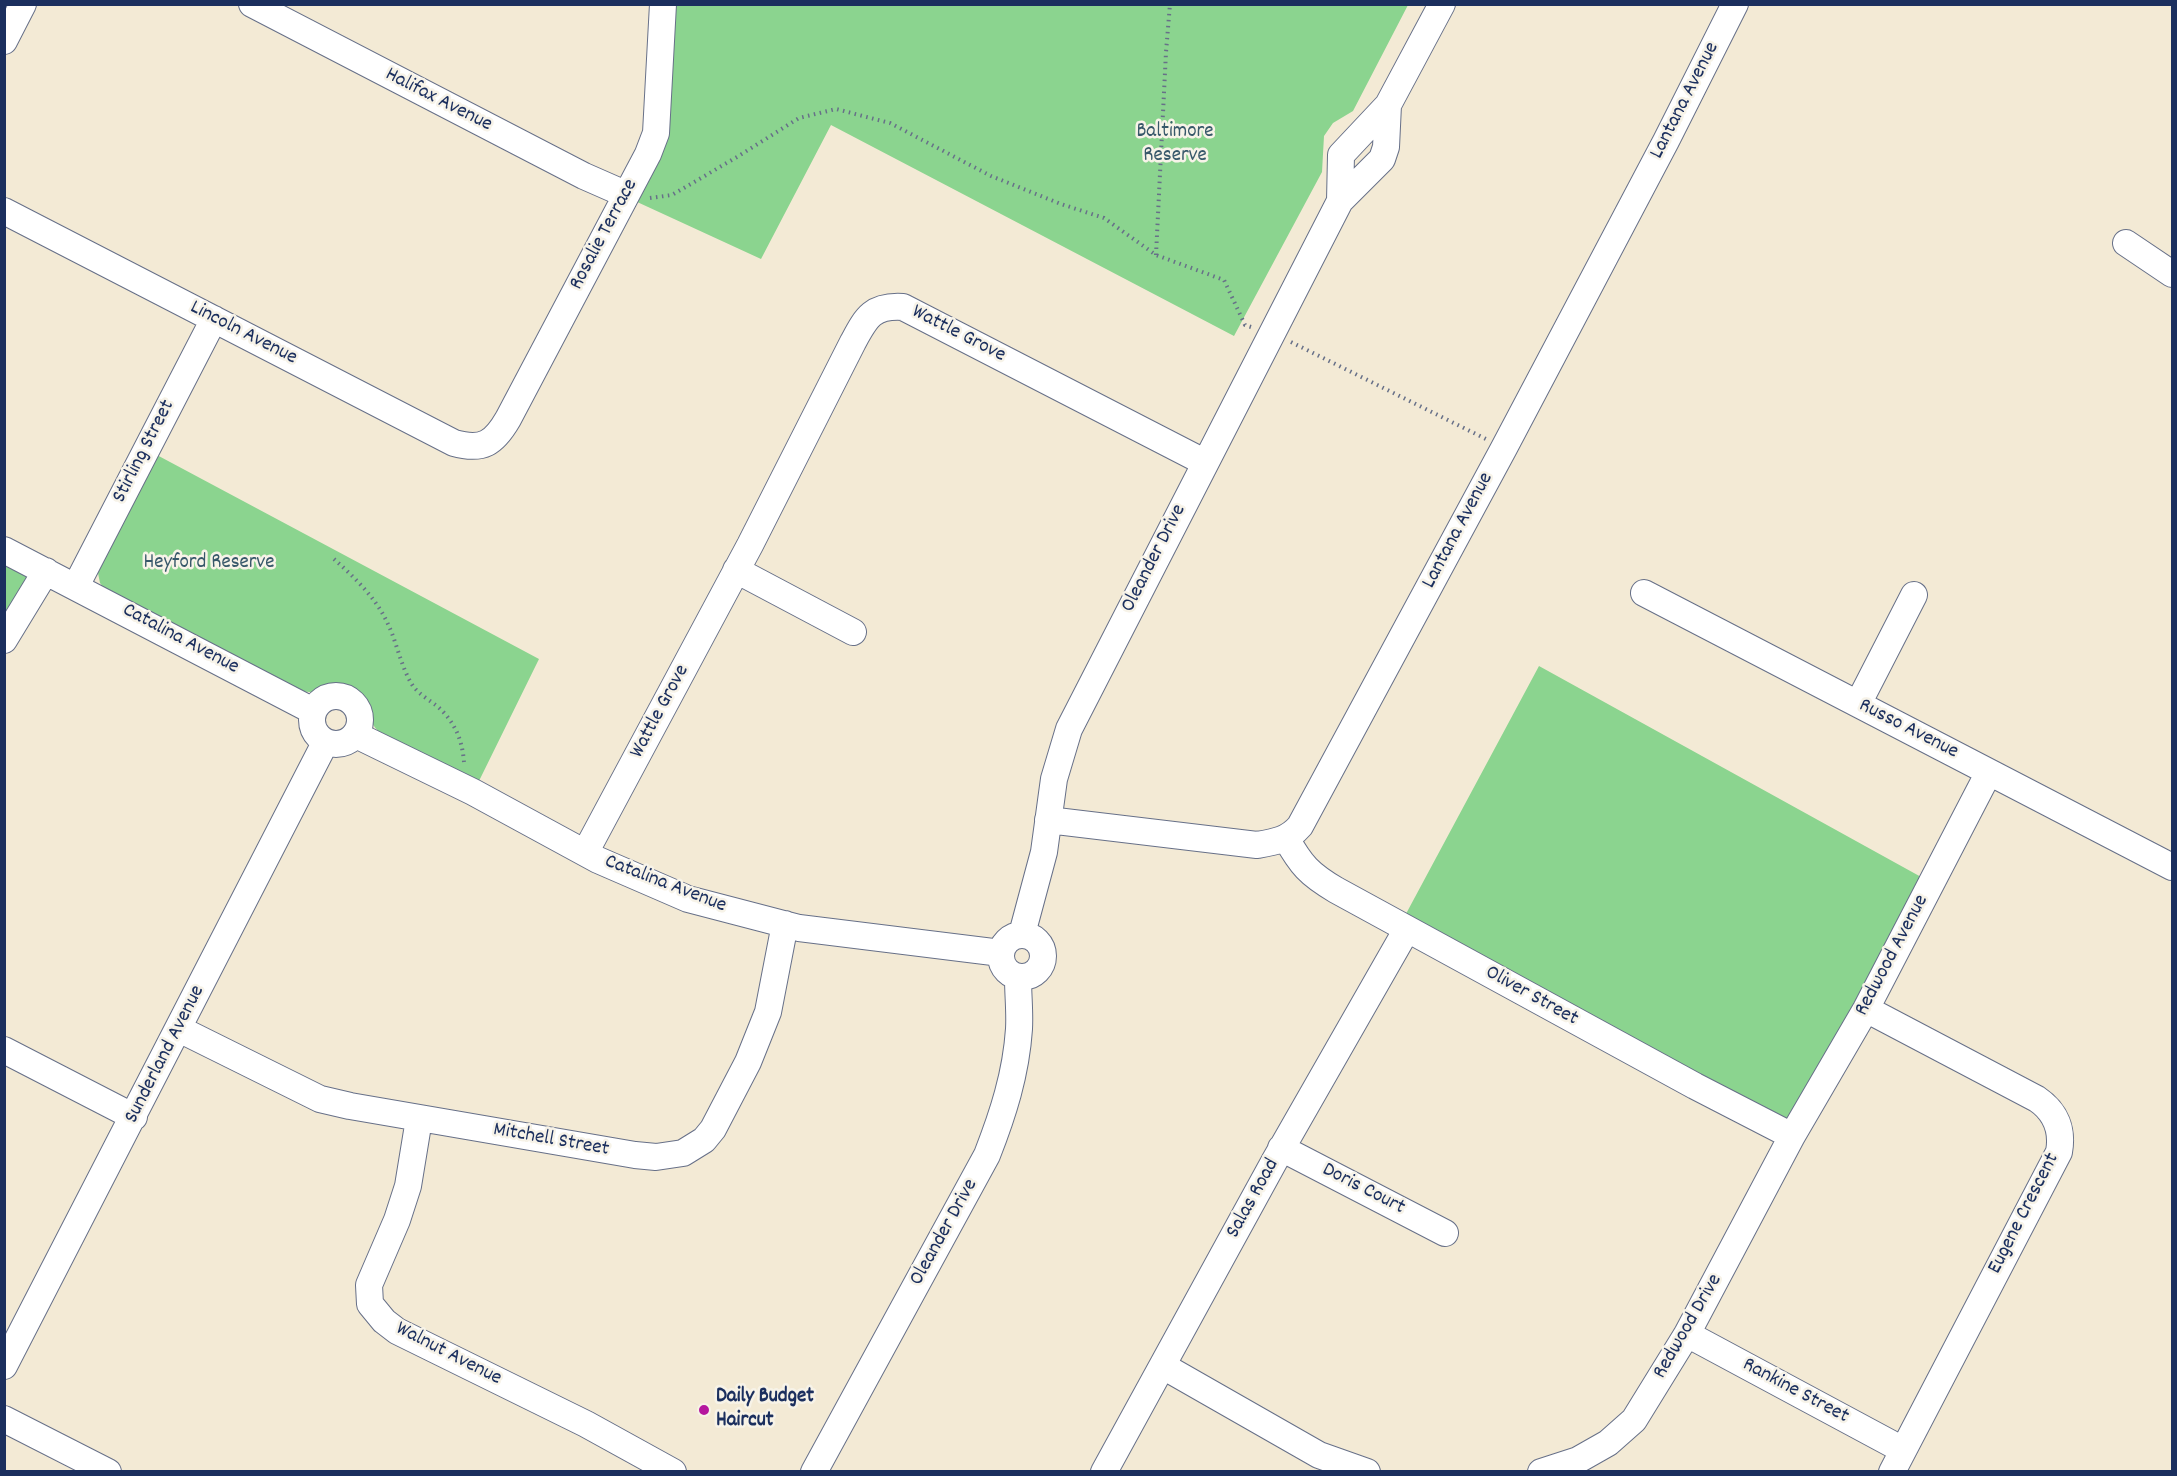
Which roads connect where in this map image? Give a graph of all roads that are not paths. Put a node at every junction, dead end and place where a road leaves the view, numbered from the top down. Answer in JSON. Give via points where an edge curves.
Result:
{"nodes":[{"id":1,"x":24,"y":4,"type":"edge"},
{"id":2,"x":252,"y":4,"type":"edge"},
{"id":3,"x":663,"y":4,"type":"edge"},
{"id":4,"x":1442,"y":4,"type":"edge"},
{"id":5,"x":1735,"y":4,"type":"edge"},
{"id":6,"x":4,"y":41,"type":"edge"},
{"id":7,"x":1388,"y":105,"type":"junction"},
{"id":8,"x":626,"y":195,"type":"junction"},
{"id":9,"x":1340,"y":201,"type":"junction"},
{"id":10,"x":4,"y":211,"type":"edge"},
{"id":11,"x":2126,"y":243,"type":"dead end"},
{"id":12,"x":2172,"y":274,"type":"edge"},
{"id":13,"x":214,"y":319,"type":"junction"},
{"id":14,"x":484,"y":444,"type":"joint"},
{"id":15,"x":1204,"y":462,"type":"junction"},
{"id":16,"x":4,"y":550,"type":"edge"},
{"id":17,"x":46,"y":570,"type":"junction"},
{"id":18,"x":736,"y":570,"type":"junction"},
{"id":19,"x":76,"y":586,"type":"junction"},
{"id":20,"x":1644,"y":593,"type":"dead end"},
{"id":21,"x":1914,"y":595,"type":"dead end"},
{"id":22,"x":853,"y":632,"type":"dead end"},
{"id":23,"x":4,"y":639,"type":"edge"},
{"id":24,"x":1858,"y":704,"type":"junction"},
{"id":25,"x":313,"y":711,"type":"junction"},
{"id":26,"x":356,"y":735,"type":"junction"},
{"id":27,"x":325,"y":743,"type":"junction"},
{"id":28,"x":1989,"y":772,"type":"junction"},
{"id":29,"x":1048,"y":820,"type":"junction"},
{"id":30,"x":1286,"y":838,"type":"junction"},
{"id":31,"x":585,"y":853,"type":"junction"},
{"id":32,"x":2172,"y":867,"type":"edge"},
{"id":33,"x":785,"y":924,"type":"junction"},
{"id":34,"x":1407,"y":929,"type":"junction"},
{"id":35,"x":1022,"y":934,"type":"junction"},
{"id":36,"x":1001,"y":953,"type":"junction"},
{"id":37,"x":1018,"y":978,"type":"junction"},
{"id":38,"x":1866,"y":1009,"type":"junction"},
{"id":39,"x":179,"y":1029,"type":"junction"},
{"id":40,"x":4,"y":1050,"type":"edge"},
{"id":41,"x":134,"y":1117,"type":"junction"},
{"id":42,"x":420,"y":1119,"type":"junction"},
{"id":43,"x":1792,"y":1136,"type":"junction"},
{"id":44,"x":1281,"y":1148,"type":"junction"},
{"id":45,"x":1445,"y":1233,"type":"dead end"},
{"id":46,"x":1686,"y":1334,"type":"junction"},
{"id":47,"x":4,"y":1366,"type":"edge"},
{"id":48,"x":1163,"y":1366,"type":"junction"},
{"id":49,"x":4,"y":1419,"type":"edge"},
{"id":50,"x":1897,"y":1461,"type":"edge"},
{"id":51,"x":108,"y":1472,"type":"edge"},
{"id":52,"x":673,"y":1472,"type":"edge"},
{"id":53,"x":814,"y":1472,"type":"edge"},
{"id":54,"x":1104,"y":1472,"type":"edge"},
{"id":55,"x":1368,"y":1472,"type":"edge"},
{"id":56,"x":1541,"y":1472,"type":"edge"}],
"edges":[{"from":1,"to":6,"type":"street"},
{"from":2,"to":8,"type":"street","name":"Halifax Avenue"},
{"from":3,"to":8,"type":"street","name":"Rosalie Terrace","via":[[656,133]]},
{"from":4,"to":7,"type":"street","name":"Oleander Drive"},
{"from":5,"to":30,"type":"street","name":"Lantana Avenue","via":[[1317,797],[1300,826]]},
{"from":7,"to":9,"type":"street","name":"Oleander Drive","via":[[1382,159]]},
{"from":7,"to":9,"type":"street","name":"Oleander Drive","via":[[1341,155]]},
{"from":8,"to":14,"type":"street","name":"Rosalie Terrace","via":[[508,419],[493,440]]},
{"from":9,"to":15,"type":"street","name":"Oleander Drive"},
{"from":10,"to":13,"type":"street","name":"Lincoln Avenue"},
{"from":11,"to":12,"type":"street"},
{"from":13,"to":14,"type":"street","name":"Lincoln Avenue","via":[[454,443]]},
{"from":13,"to":19,"type":"street","name":"Stirling Street"},
{"from":15,"to":18,"type":"street","name":"Wattle Grove","via":[[916,313],[889,306],[864,321]]},
{"from":15,"to":29,"type":"street","name":"Oleander Drive","via":[[1069,729],[1054,779]]},
{"from":16,"to":17,"type":"street","name":"Catalina Avenue"},
{"from":17,"to":19,"type":"street","name":"Catalina Avenue"},
{"from":17,"to":23,"type":"street"},
{"from":18,"to":22,"type":"street"},
{"from":18,"to":31,"type":"street","name":"Wattle Grove"},
{"from":19,"to":25,"type":"street","name":"Catalina Avenue"},
{"from":20,"to":24,"type":"street","name":"Russo Avenue"},
{"from":21,"to":24,"type":"street"},
{"from":24,"to":28,"type":"street","name":"Russo Avenue"},
{"from":25,"to":26,"type":"street","via":[[333,696],[351,700],[361,716]]},
{"from":25,"to":27,"type":"street","via":[[314,732]]},
{"from":26,"to":27,"type":"street","via":[[340,745]]},
{"from":26,"to":31,"type":"street","name":"Catalina Avenue"},
{"from":27,"to":39,"type":"street","name":"Sunderland Avenue"},
{"from":28,"to":32,"type":"street","name":"Russo Avenue"},
{"from":28,"to":38,"type":"street","name":"Redwood Avenue"},
{"from":29,"to":30,"type":"street","via":[[1235,844],[1257,845]]},
{"from":29,"to":35,"type":"street","name":"Oleander Drive","via":[[1044,852]]},
{"from":30,"to":34,"type":"street","name":"Oliver Street","via":[[1300,863],[1315,877]]},
{"from":31,"to":33,"type":"street","name":"Catalina Avenue","via":[[688,899]]},
{"from":33,"to":36,"type":"street","name":"Catalina Avenue"},
{"from":33,"to":42,"type":"street","name":"Mitchell Street","via":[[760,1034],[712,1129],[693,1148],[671,1156],[634,1155]]},
{"from":34,"to":43,"type":"street","name":"Oliver Street"},
{"from":34,"to":44,"type":"street","name":"Salas Road"},
{"from":35,"to":36,"type":"street","via":[[1008,939]]},
{"from":35,"to":37,"type":"street","via":[[1038,941],[1044,956],[1037,972]]},
{"from":36,"to":37,"type":"street","via":[[1006,971]]},
{"from":37,"to":53,"type":"street","name":"Oleander Drive","via":[[1019,1028],[1014,1073],[987,1155]]},
{"from":38,"to":43,"type":"street","name":"Redwood Avenue"},
{"from":38,"to":50,"type":"street","name":"Eugene Crescent","via":[[2042,1102],[2051,1112],[2061,1143]]},
{"from":39,"to":41,"type":"street","name":"Sunderland Avenue"},
{"from":39,"to":42,"type":"street","name":"Mitchell Street","via":[[320,1099]]},
{"from":40,"to":41,"type":"street"},
{"from":41,"to":47,"type":"street","name":"Sunderland Avenue"},
{"from":42,"to":52,"type":"street","name":"Walnut Avenue","via":[[408,1186],[369,1285],[370,1304],[375,1312],[397,1331],[586,1424]]},
{"from":43,"to":46,"type":"street","name":"Redwood Drive"},
{"from":44,"to":45,"type":"street","name":"Doris Court"},
{"from":44,"to":48,"type":"street","name":"Salas Road"},
{"from":46,"to":50,"type":"street","name":"Rankine Street"},
{"from":46,"to":56,"type":"street","name":"Redwood Drive","via":[[1634,1420],[1608,1443],[1578,1460]]},
{"from":48,"to":54,"type":"street","name":"Salas Road"},
{"from":48,"to":55,"type":"street","via":[[1319,1455]]},
{"from":49,"to":51,"type":"street"}]}
